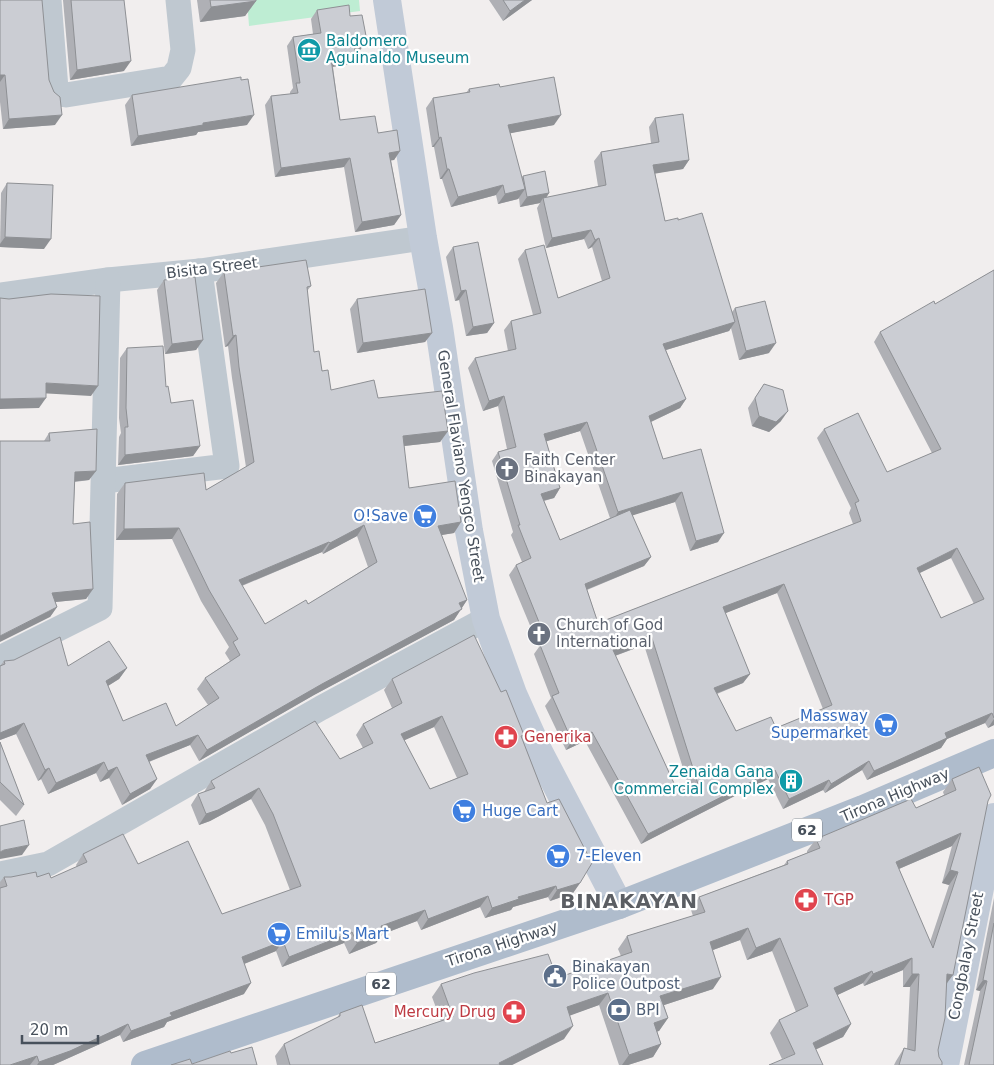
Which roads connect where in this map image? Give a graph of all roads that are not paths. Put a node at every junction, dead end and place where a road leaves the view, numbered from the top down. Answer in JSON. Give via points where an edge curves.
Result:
{"nodes":[{"id":1,"x":49,"y":0,"type":"edge"},
{"id":2,"x":178,"y":0,"type":"edge"},
{"id":3,"x":387,"y":0,"type":"edge"},
{"id":4,"x":423,"y":238,"type":"junction"},
{"id":5,"x":200,"y":271,"type":"junction"},
{"id":6,"x":108,"y":280,"type":"junction"},
{"id":7,"x":0,"y":295,"type":"edge"},
{"id":8,"x":104,"y":481,"type":"junction"},
{"id":9,"x":486,"y":619,"type":"junction"},
{"id":10,"x":0,"y":658,"type":"edge"},
{"id":11,"x":994,"y":753,"type":"edge"},
{"id":12,"x":994,"y":817,"type":"edge"},
{"id":13,"x":0,"y":874,"type":"edge"},
{"id":14,"x":619,"y":905,"type":"junction"},
{"id":15,"x":145,"y":1065,"type":"edge"},
{"id":16,"x":945,"y":1065,"type":"edge"}],
"edges":[{"from":1,"to":2,"type":"street","via":[[56,89],[66,96],[171,78],[179,68],[183,50]]},
{"from":3,"to":4,"type":"main road","name":"General Flaviano Yengco Street"},
{"from":4,"to":5,"type":"street","name":"Bisita Street"},
{"from":4,"to":9,"type":"main road","name":"General Flaviano Yengco Street"},
{"from":5,"to":6,"type":"street","name":"Bisita Street"},
{"from":5,"to":8,"type":"street","via":[[227,466]]},
{"from":6,"to":7,"type":"street","name":"Bisita Street"},
{"from":6,"to":8,"type":"street"},
{"from":8,"to":10,"type":"street","via":[[100,608]]},
{"from":9,"to":13,"type":"street","via":[[320,708],[48,864]]},
{"from":9,"to":14,"type":"main road","name":"General Flaviano Yengco Street","via":[[513,694],[539,752]]},
{"from":11,"to":14,"type":"main road","name":"Tirona Highway","number":"62"},
{"from":12,"to":16,"type":"main road","name":"Congbalay Street"},
{"from":14,"to":15,"type":"main road","name":"Tirona Highway","number":"62"}]}
